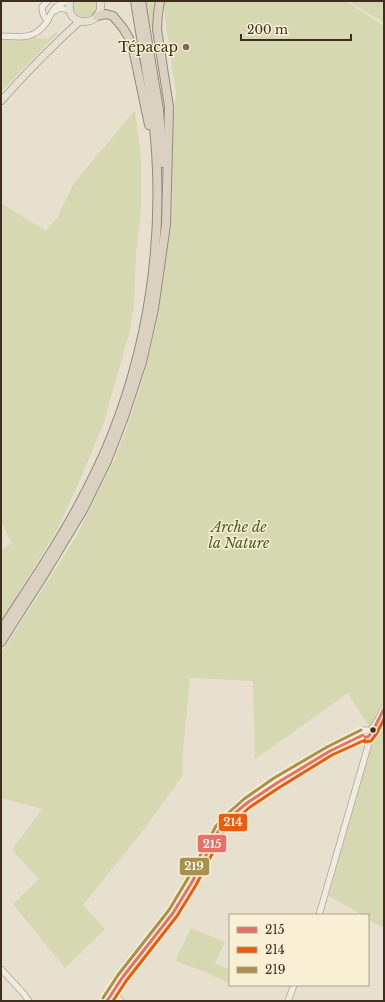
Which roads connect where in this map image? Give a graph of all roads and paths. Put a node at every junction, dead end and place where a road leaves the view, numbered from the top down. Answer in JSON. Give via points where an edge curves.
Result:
{"nodes":[{"id":1,"x":48,"y":1,"type":"edge"},
{"id":2,"x":68,"y":1,"type":"edge"},
{"id":3,"x":106,"y":1,"type":"edge"},
{"id":4,"x":135,"y":1,"type":"edge"},
{"id":5,"x":141,"y":1,"type":"edge"},
{"id":6,"x":160,"y":1,"type":"edge"},
{"id":7,"x":100,"y":4,"type":"edge"},
{"id":8,"x":53,"y":12,"type":"junction"},
{"id":9,"x":70,"y":13,"type":"junction"},
{"id":10,"x":97,"y":16,"type":"junction"},
{"id":11,"x":48,"y":20,"type":"junction"},
{"id":12,"x":80,"y":21,"type":"junction"},
{"id":13,"x":1,"y":36,"type":"edge"},
{"id":14,"x":60,"y":39,"type":"junction"},
{"id":15,"x":1,"y":101,"type":"edge"},
{"id":16,"x":157,"y":172,"type":"junction"},
{"id":17,"x":160,"y":260,"type":"junction"},
{"id":18,"x":1,"y":630,"type":"edge"},
{"id":19,"x":1,"y":642,"type":"edge"},
{"id":20,"x":384,"y":709,"type":"edge"},
{"id":21,"x":367,"y":734,"type":"junction"},
{"id":22,"x":318,"y":914,"type":"edge"},
{"id":23,"x":1,"y":969,"type":"edge"},
{"id":24,"x":294,"y":986,"type":"edge"},
{"id":25,"x":111,"y":994,"type":"junction"},
{"id":26,"x":29,"y":1001,"type":"edge"},
{"id":27,"x":107,"y":1001,"type":"edge"},
{"id":28,"x":121,"y":1001,"type":"edge"},
{"id":29,"x":288,"y":1001,"type":"edge"}],
"edges":[{"from":1,"to":11,"type":"street","via":[[42,7],[42,12]]},
{"from":2,"to":8,"type":"street","via":[[57,6]]},
{"from":2,"to":9,"type":"main road"},
{"from":3,"to":7,"type":"main road"},
{"from":4,"to":16,"type":"highway","via":[[152,111]]},
{"from":5,"to":17,"type":"highway","via":[[163,157],[164,209]]},
{"from":6,"to":17,"type":"highway","via":[[157,29],[169,107],[166,226]]},
{"from":7,"to":10,"type":"main road"},
{"from":8,"to":9,"type":"street","via":[[63,8]]},
{"from":8,"to":11,"type":"street"},
{"from":9,"to":12,"type":"main road"},
{"from":9,"to":14,"type":"main road","via":[[70,24]]},
{"from":10,"to":12,"type":"main road","via":[[90,21]]},
{"from":10,"to":16,"type":"highway","via":[[113,16],[131,44]]},
{"from":11,"to":13,"type":"street","via":[[42,29],[31,36]]},
{"from":12,"to":14,"type":"main road"},
{"from":14,"to":15,"type":"main road"},
{"from":16,"to":18,"type":"highway","via":[[156,233],[150,293],[136,361],[120,413],[81,502]]},
{"from":17,"to":19,"type":"highway","via":[[154,309],[142,362],[107,461],[83,510]]},
{"from":20,"to":21,"type":"street"},
{"from":21,"to":22,"type":"street","via":[[368,746]]},
{"from":21,"to":25,"type":"street","via":[[281,780],[227,820],[177,907]]},
{"from":23,"to":26,"type":"street"},
{"from":24,"to":29,"type":"street"},
{"from":25,"to":27,"type":"street"},
{"from":25,"to":28,"type":"street"}]}
